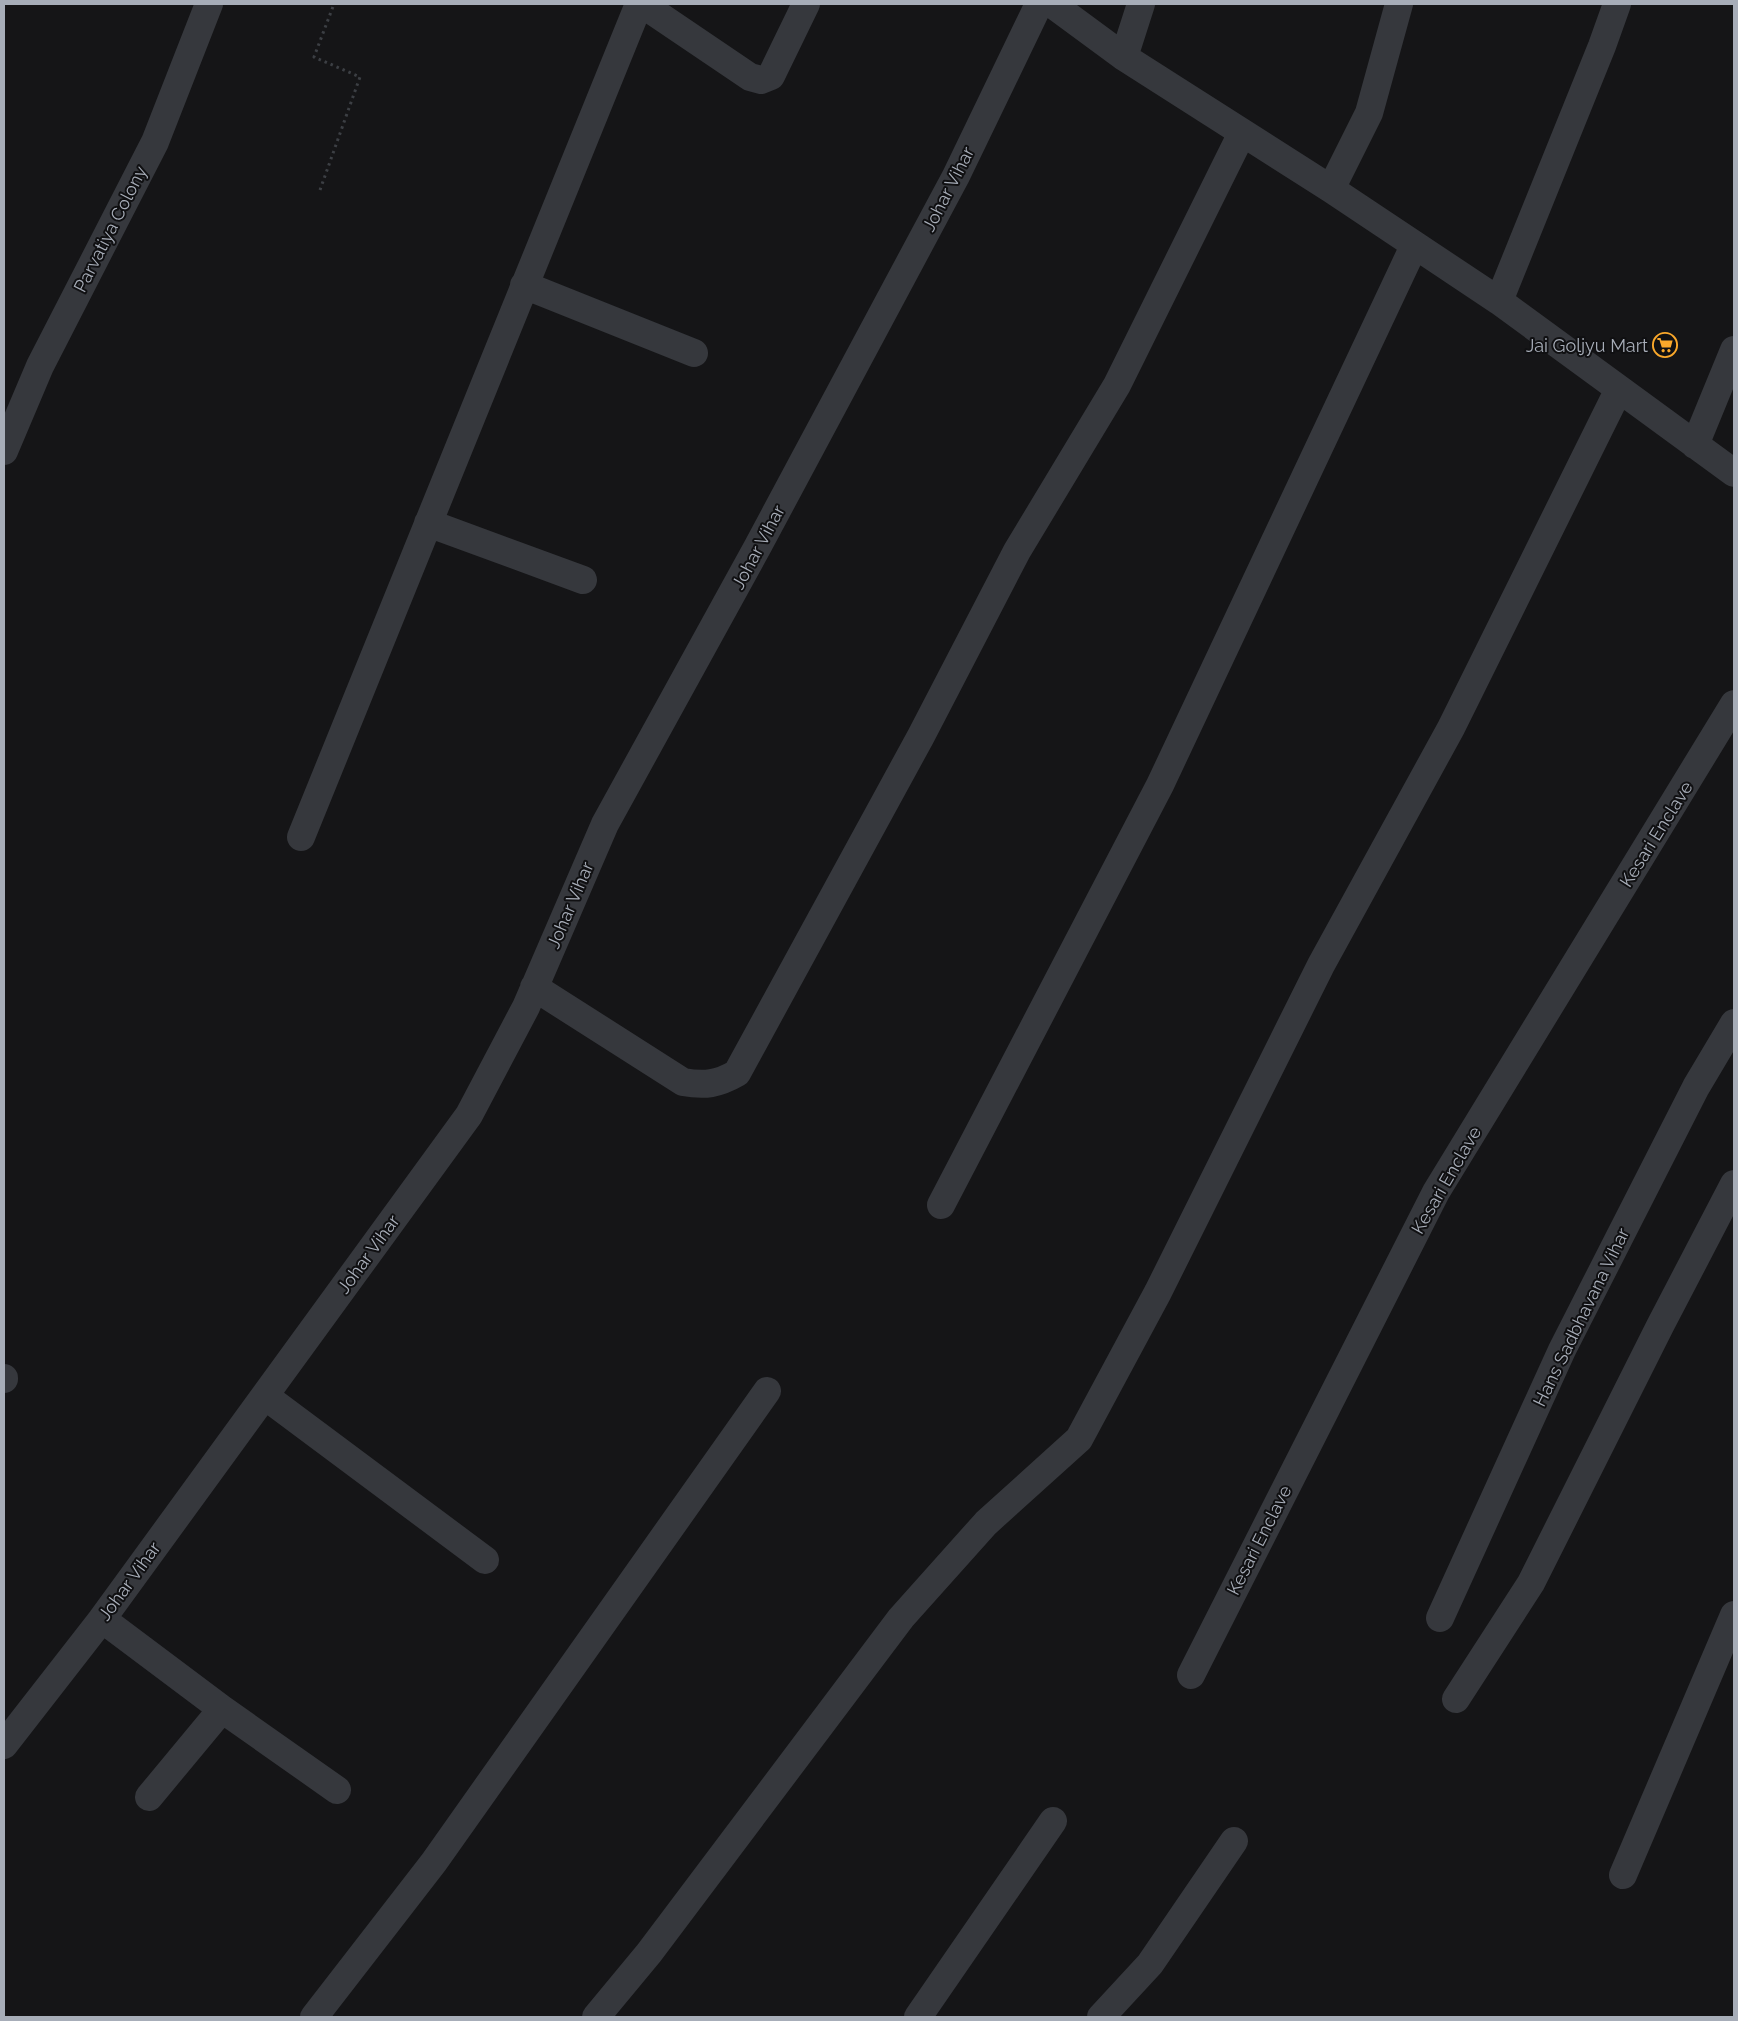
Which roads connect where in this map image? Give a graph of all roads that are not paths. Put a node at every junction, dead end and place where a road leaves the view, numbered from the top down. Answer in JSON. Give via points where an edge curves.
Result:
{"nodes":[{"id":1,"x":209,"y":4,"type":"edge"},
{"id":2,"x":641,"y":4,"type":"edge"},
{"id":3,"x":806,"y":4,"type":"edge"},
{"id":4,"x":1039,"y":4,"type":"edge"},
{"id":5,"x":1052,"y":4,"type":"edge"},
{"id":6,"x":1141,"y":4,"type":"edge"},
{"id":7,"x":1399,"y":4,"type":"edge"},
{"id":8,"x":1617,"y":4,"type":"edge"},
{"id":9,"x":1124,"y":57,"type":"junction"},
{"id":10,"x":1242,"y":133,"type":"junction"},
{"id":11,"x":1331,"y":189,"type":"junction"},
{"id":12,"x":1414,"y":246,"type":"junction"},
{"id":13,"x":524,"y":285,"type":"junction"},
{"id":14,"x":1499,"y":301,"type":"junction"},
{"id":15,"x":1734,"y":350,"type":"edge"},
{"id":16,"x":694,"y":353,"type":"dead end"},
{"id":17,"x":1619,"y":389,"type":"junction"},
{"id":18,"x":1695,"y":445,"type":"junction"},
{"id":19,"x":4,"y":451,"type":"edge"},
{"id":20,"x":1734,"y":473,"type":"edge"},
{"id":21,"x":428,"y":523,"type":"junction"},
{"id":22,"x":583,"y":580,"type":"dead end"},
{"id":23,"x":1734,"y":704,"type":"edge"},
{"id":24,"x":301,"y":837,"type":"dead end"},
{"id":25,"x":534,"y":987,"type":"junction"},
{"id":26,"x":1734,"y":1023,"type":"edge"},
{"id":27,"x":1734,"y":1184,"type":"edge"},
{"id":28,"x":940,"y":1206,"type":"dead end"},
{"id":29,"x":767,"y":1391,"type":"dead end"},
{"id":30,"x":265,"y":1396,"type":"junction"},
{"id":31,"x":485,"y":1560,"type":"dead end"},
{"id":32,"x":1734,"y":1615,"type":"edge"},
{"id":33,"x":1440,"y":1618,"type":"dead end"},
{"id":34,"x":102,"y":1619,"type":"junction"},
{"id":35,"x":1191,"y":1675,"type":"dead end"},
{"id":36,"x":1456,"y":1699,"type":"dead end"},
{"id":37,"x":222,"y":1709,"type":"junction"},
{"id":38,"x":4,"y":1745,"type":"edge"},
{"id":39,"x":337,"y":1790,"type":"dead end"},
{"id":40,"x":149,"y":1797,"type":"dead end"},
{"id":41,"x":1054,"y":1821,"type":"dead end"},
{"id":42,"x":1234,"y":1841,"type":"dead end"},
{"id":43,"x":1623,"y":1875,"type":"dead end"},
{"id":44,"x":314,"y":2017,"type":"edge"},
{"id":45,"x":596,"y":2017,"type":"edge"},
{"id":46,"x":918,"y":2017,"type":"edge"},
{"id":47,"x":1101,"y":2017,"type":"edge"}],
"edges":[{"from":1,"to":19,"type":"street","name":"Parvatiya Colony","via":[[155,142],[40,366]]},
{"from":2,"to":3,"type":"street","via":[[750,77],[761,80],[771,76]]},
{"from":2,"to":13,"type":"street"},
{"from":4,"to":25,"type":"street","name":"Johar Vihar","via":[[951,185],[605,824]]},
{"from":5,"to":9,"type":"street"},
{"from":6,"to":9,"type":"street"},
{"from":7,"to":11,"type":"street","via":[[1369,112]]},
{"from":8,"to":14,"type":"street"},
{"from":9,"to":10,"type":"street"},
{"from":10,"to":11,"type":"street"},
{"from":10,"to":25,"type":"street","via":[[1117,384],[1017,551],[921,736],[737,1073],[722,1082],[683,1082]]},
{"from":11,"to":12,"type":"street"},
{"from":12,"to":14,"type":"street"},
{"from":12,"to":28,"type":"street","via":[[1160,785]]},
{"from":13,"to":16,"type":"street"},
{"from":13,"to":21,"type":"street"},
{"from":14,"to":17,"type":"street"},
{"from":15,"to":18,"type":"street"},
{"from":17,"to":18,"type":"street"},
{"from":17,"to":45,"type":"street","via":[[1451,728],[1321,965],[1158,1292],[1079,1439],[986,1523],[901,1618],[649,1953]]},
{"from":18,"to":20,"type":"street"},
{"from":21,"to":22,"type":"street"},
{"from":21,"to":24,"type":"street"},
{"from":23,"to":35,"type":"street","name":"Kesari Enclave","via":[[1436,1192]]},
{"from":25,"to":30,"type":"street","name":"Johar Vihar","via":[[469,1116]]},
{"from":26,"to":33,"type":"street","name":"Hans Sadbhavana Vihar","via":[[1696,1086],[1562,1350]]},
{"from":27,"to":36,"type":"street","via":[[1531,1583]]},
{"from":29,"to":44,"type":"street","via":[[434,1862]]},
{"from":30,"to":31,"type":"street"},
{"from":30,"to":34,"type":"street","name":"Johar Vihar"},
{"from":32,"to":43,"type":"street"},
{"from":34,"to":37,"type":"street"},
{"from":34,"to":38,"type":"street","name":"Johar Vihar"},
{"from":37,"to":39,"type":"street"},
{"from":37,"to":40,"type":"street"},
{"from":41,"to":46,"type":"street"},
{"from":42,"to":47,"type":"street","via":[[1150,1964]]}]}
